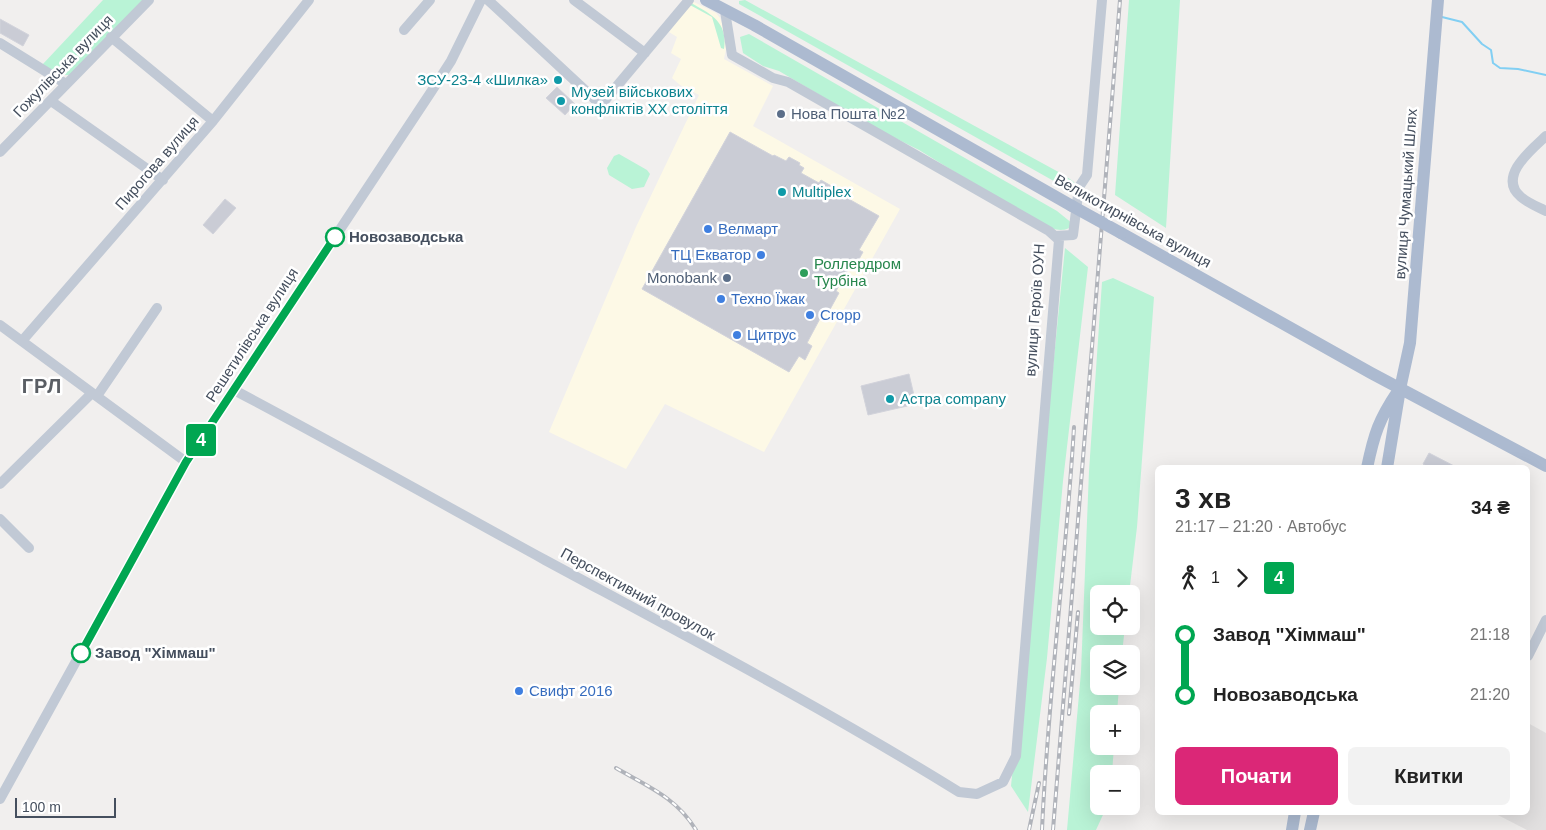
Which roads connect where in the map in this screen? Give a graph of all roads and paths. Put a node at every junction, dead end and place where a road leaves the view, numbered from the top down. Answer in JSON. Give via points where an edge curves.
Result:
{"nodes":[{"id":1,"x":149,"y":0,"type":"edge"},
{"id":2,"x":310,"y":0,"type":"edge"},
{"id":3,"x":430,"y":0,"type":"edge"},
{"id":4,"x":481,"y":0,"type":"edge"},
{"id":5,"x":488,"y":0,"type":"edge"},
{"id":6,"x":574,"y":0,"type":"edge"},
{"id":7,"x":689,"y":0,"type":"edge"},
{"id":8,"x":706,"y":0,"type":"edge"},
{"id":9,"x":1102,"y":0,"type":"edge"},
{"id":10,"x":1438,"y":0,"type":"edge"},
{"id":11,"x":721,"y":6,"type":"edge"},
{"id":12,"x":404,"y":30,"type":"dead end"},
{"id":13,"x":111,"y":37,"type":"junction"},
{"id":14,"x":0,"y":43,"type":"edge"},
{"id":15,"x":645,"y":53,"type":"junction"},
{"id":16,"x":66,"y":84,"type":"junction"},
{"id":17,"x":51,"y":101,"type":"junction"},
{"id":18,"x":213,"y":121,"type":"junction"},
{"id":19,"x":1546,"y":136,"type":"edge"},
{"id":20,"x":0,"y":152,"type":"edge"},
{"id":21,"x":163,"y":180,"type":"junction"},
{"id":22,"x":1546,"y":211,"type":"edge"},
{"id":23,"x":1055,"y":236,"type":"junction"},
{"id":24,"x":158,"y":308,"type":"dead end"},
{"id":25,"x":0,"y":325,"type":"edge"},
{"id":26,"x":22,"y":341,"type":"junction"},
{"id":27,"x":1400,"y":389,"type":"junction"},
{"id":28,"x":234,"y":390,"type":"junction"},
{"id":29,"x":95,"y":395,"type":"junction"},
{"id":30,"x":186,"y":462,"type":"junction"},
{"id":31,"x":1368,"y":465,"type":"edge"},
{"id":32,"x":1387,"y":465,"type":"edge"},
{"id":33,"x":1546,"y":466,"type":"edge"},
{"id":34,"x":0,"y":484,"type":"edge"},
{"id":35,"x":0,"y":519,"type":"edge"},
{"id":36,"x":29,"y":548,"type":"dead end"},
{"id":37,"x":1546,"y":620,"type":"edge"},
{"id":38,"x":1530,"y":652,"type":"edge"},
{"id":39,"x":1016,"y":756,"type":"joint"},
{"id":40,"x":0,"y":799,"type":"edge"},
{"id":41,"x":1294,"y":815,"type":"edge"},
{"id":42,"x":1313,"y":815,"type":"edge"},
{"id":43,"x":1292,"y":830,"type":"edge"},
{"id":44,"x":1310,"y":830,"type":"edge"}],
"edges":[{"from":1,"to":13,"type":"street","name":"Гожулівська вулиця"},
{"from":2,"to":18,"type":"street","name":"Пирогова вулиця"},
{"from":3,"to":12,"type":"street"},
{"from":4,"to":28,"type":"street","name":"Решетилівська вулиця","via":[[431,92]]},
{"from":5,"to":15,"type":"street","via":[[601,105]]},
{"from":6,"to":15,"type":"street"},
{"from":7,"to":15,"type":"street"},
{"from":8,"to":11,"type":"main road","name":"Великотирнівська вулиця"},
{"from":9,"to":23,"type":"street","via":[[1088,175],[1079,187],[1073,235]]},
{"from":10,"to":27,"type":"main road","name":"вулиця Чумацький Шлях","via":[[1413,316]]},
{"from":11,"to":23,"type":"street","name":"вулиця Героїв ОУН","via":[[732,55],[773,78],[788,82]]},
{"from":11,"to":27,"type":"main road","name":"Великотирнівська вулиця","bridge":true},
{"from":13,"to":16,"type":"street","name":"Гожулівська вулиця"},
{"from":13,"to":18,"type":"street"},
{"from":14,"to":16,"type":"street"},
{"from":16,"to":17,"type":"street","name":"Гожулівська вулиця"},
{"from":17,"to":20,"type":"street","name":"Гожулівська вулиця"},
{"from":17,"to":21,"type":"street"},
{"from":18,"to":21,"type":"street","name":"Пирогова вулиця"},
{"from":19,"to":22,"type":"street","via":[[1523,159],[1513,180],[1514,189],[1522,198]]},
{"from":21,"to":26,"type":"street","name":"Пирогова вулиця"},
{"from":23,"to":39,"type":"street","name":"вулиця Героїв ОУН","via":[[1059,240]]},
{"from":24,"to":29,"type":"street"},
{"from":25,"to":26,"type":"street"},
{"from":26,"to":29,"type":"street"},
{"from":27,"to":31,"type":"main road","name":"вулиця Чумацький Шлях","via":[[1382,415]]},
{"from":27,"to":32,"type":"main road","name":"вулиця Чумацький Шлях"},
{"from":27,"to":33,"type":"main road","name":"Великотирнівська вулиця"},
{"from":28,"to":30,"type":"street","name":"Решетилівська вулиця"},
{"from":28,"to":39,"type":"street","name":"Перспективний провулок","via":[[660,622],[959,792],[977,794],[1003,782]]},
{"from":29,"to":30,"type":"street"},
{"from":29,"to":34,"type":"street"},
{"from":30,"to":40,"type":"street","name":"Решетилівська вулиця"},
{"from":35,"to":36,"type":"street"},
{"from":37,"to":38,"type":"street"},
{"from":41,"to":43,"type":"main road"},
{"from":42,"to":44,"type":"main road"}]}
